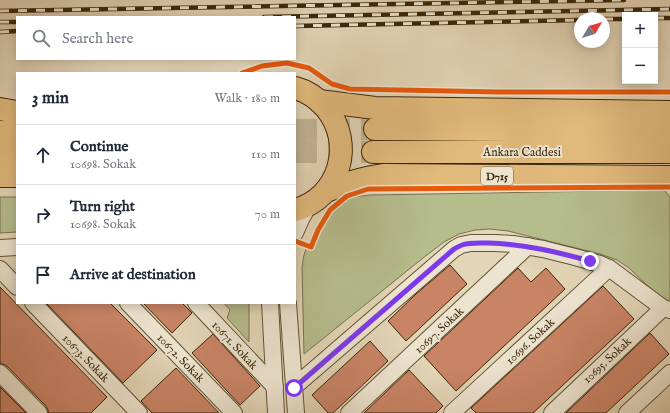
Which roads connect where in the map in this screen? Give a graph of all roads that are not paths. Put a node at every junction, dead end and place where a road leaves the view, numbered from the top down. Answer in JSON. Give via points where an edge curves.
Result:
{"nodes":[{"id":1,"x":296,"y":88,"type":"edge"},
{"id":2,"x":319,"y":101,"type":"junction"},
{"id":3,"x":0,"y":109,"type":"edge"},
{"id":4,"x":670,"y":112,"type":"edge"},
{"id":5,"x":16,"y":113,"type":"edge"},
{"id":6,"x":16,"y":113,"type":"edge"},
{"id":7,"x":0,"y":115,"type":"edge"},
{"id":8,"x":375,"y":129,"type":"tunnel mouth"},
{"id":9,"x":670,"y":131,"type":"edge"},
{"id":10,"x":0,"y":132,"type":"edge"},
{"id":11,"x":16,"y":132,"type":"edge"},
{"id":12,"x":373,"y":152,"type":"tunnel mouth"},
{"id":13,"x":670,"y":152,"type":"edge"},
{"id":14,"x":0,"y":154,"type":"edge"},
{"id":15,"x":16,"y":154,"type":"edge"},
{"id":16,"x":0,"y":176,"type":"edge"},
{"id":17,"x":16,"y":176,"type":"edge"},
{"id":18,"x":670,"y":177,"type":"edge"},
{"id":19,"x":310,"y":201,"type":"edge"},
{"id":20,"x":296,"y":231,"type":"edge"},
{"id":21,"x":528,"y":246,"type":"junction"},
{"id":22,"x":0,"y":248,"type":"edge"},
{"id":23,"x":16,"y":248,"type":"edge"},
{"id":24,"x":608,"y":268,"type":"junction"},
{"id":25,"x":0,"y":269,"type":"edge"},
{"id":26,"x":16,"y":286,"type":"edge"},
{"id":27,"x":34,"y":304,"type":"edge"},
{"id":28,"x":129,"y":304,"type":"edge"},
{"id":29,"x":197,"y":304,"type":"edge"},
{"id":30,"x":270,"y":304,"type":"edge"},
{"id":31,"x":288,"y":304,"type":"edge"},
{"id":32,"x":666,"y":309,"type":"edge"},
{"id":33,"x":0,"y":373,"type":"edge"},
{"id":34,"x":670,"y":373,"type":"edge"},
{"id":35,"x":274,"y":386,"type":"junction"},
{"id":36,"x":294,"y":388,"type":"junction"},
{"id":37,"x":39,"y":413,"type":"edge"},
{"id":38,"x":139,"y":413,"type":"edge"},
{"id":39,"x":234,"y":413,"type":"edge"},
{"id":40,"x":276,"y":413,"type":"edge"},
{"id":41,"x":296,"y":413,"type":"edge"},
{"id":42,"x":349,"y":413,"type":"edge"},
{"id":43,"x":452,"y":413,"type":"edge"},
{"id":44,"x":552,"y":413,"type":"edge"},
{"id":45,"x":627,"y":413,"type":"edge"}],
"edges":[{"from":1,"to":2,"type":"highway"},
{"from":2,"to":4,"type":"highway","via":[[375,108]]},
{"from":2,"to":19,"type":"highway","via":[[332,116],[340,134],[341,154],[336,174]]},
{"from":3,"to":5,"type":"highway"},
{"from":6,"to":7,"type":"highway"},
{"from":8,"to":9,"type":"highway","name":"Ankara Caddesi"},
{"from":10,"to":11,"type":"highway"},
{"from":12,"to":13,"type":"highway","name":"Ankara Caddesi","number":"D715"},
{"from":14,"to":15,"type":"highway"},
{"from":16,"to":17,"type":"highway"},
{"from":18,"to":19,"type":"highway","number":"D715","via":[[384,175],[349,182]]},
{"from":19,"to":20,"type":"street"},
{"from":21,"to":24,"type":"street"},
{"from":21,"to":36,"type":"street","via":[[471,243],[454,249]]},
{"from":21,"to":42,"type":"street","name":"10697. Sokak"},
{"from":22,"to":23,"type":"street"},
{"from":24,"to":32,"type":"street"},
{"from":24,"to":43,"type":"street","name":"10696. Sokak"},
{"from":25,"to":26,"type":"street"},
{"from":27,"to":38,"type":"street","name":"10673. Sokak"},
{"from":28,"to":39,"type":"street","name":"10672. Sokak"},
{"from":29,"to":35,"type":"street","name":"10671. Sokak"},
{"from":30,"to":35,"type":"street"},
{"from":31,"to":36,"type":"street"},
{"from":32,"to":44,"type":"street","name":"10695. Sokak"},
{"from":33,"to":37,"type":"street"},
{"from":34,"to":45,"type":"street"},
{"from":35,"to":40,"type":"street"},
{"from":36,"to":41,"type":"street"}]}
